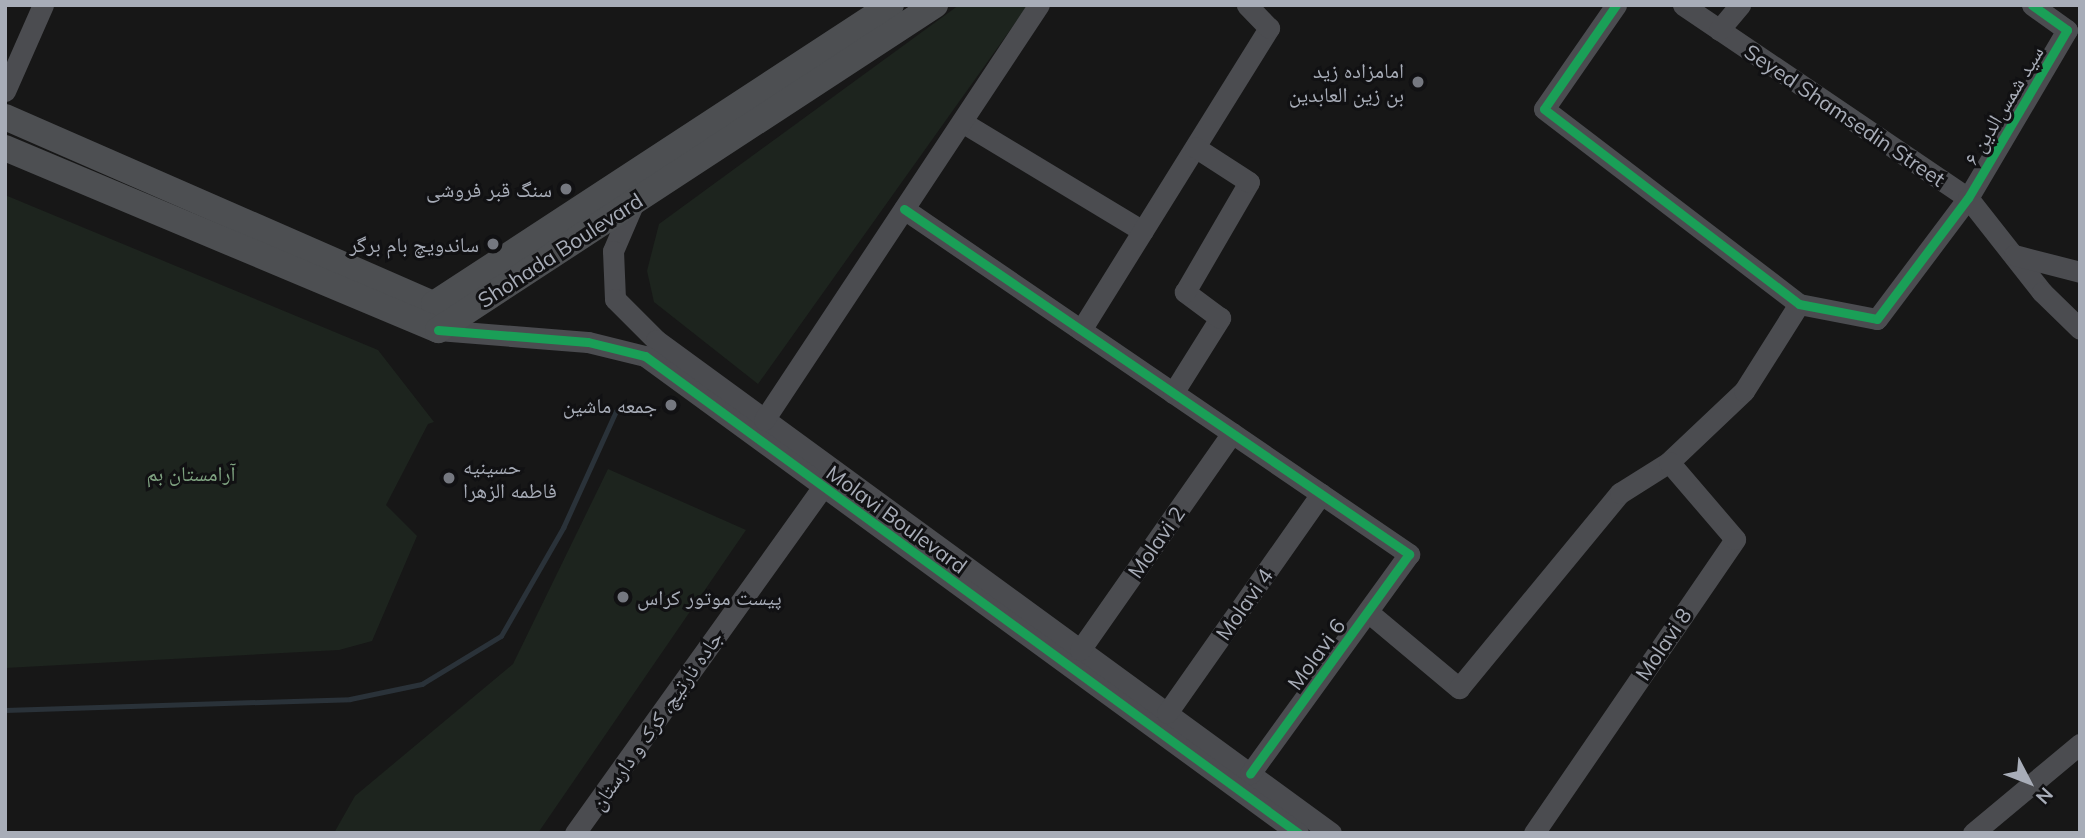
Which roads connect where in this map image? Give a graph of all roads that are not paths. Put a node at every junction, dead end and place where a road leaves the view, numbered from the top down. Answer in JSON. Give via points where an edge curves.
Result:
{"nodes":[{"id":1,"x":43,"y":5,"type":"edge"},
{"id":2,"x":891,"y":5,"type":"edge"},
{"id":3,"x":935,"y":5,"type":"edge"},
{"id":4,"x":1039,"y":5,"type":"edge"},
{"id":5,"x":1247,"y":5,"type":"edge"},
{"id":6,"x":1616,"y":5,"type":"edge"},
{"id":7,"x":1683,"y":5,"type":"edge"},
{"id":8,"x":1740,"y":5,"type":"edge"},
{"id":9,"x":2032,"y":5,"type":"edge"},
{"id":10,"x":1719,"y":30,"type":"junction"},
{"id":11,"x":797,"y":81,"type":"junction"},
{"id":12,"x":5,"y":91,"type":"edge"},
{"id":13,"x":5,"y":117,"type":"edge"},
{"id":14,"x":962,"y":121,"type":"junction"},
{"id":15,"x":1195,"y":147,"type":"junction"},
{"id":16,"x":5,"y":148,"type":"edge"},
{"id":17,"x":1968,"y":198,"type":"junction"},
{"id":18,"x":634,"y":202,"type":"junction"},
{"id":19,"x":904,"y":209,"type":"junction"},
{"id":20,"x":1143,"y":231,"type":"junction"},
{"id":21,"x":2014,"y":255,"type":"junction"},
{"id":22,"x":2080,"y":272,"type":"edge"},
{"id":23,"x":1799,"y":304,"type":"junction"},
{"id":24,"x":2080,"y":329,"type":"edge"},
{"id":25,"x":438,"y":330,"type":"junction"},
{"id":26,"x":1081,"y":330,"type":"junction"},
{"id":27,"x":650,"y":348,"type":"junction"},
{"id":28,"x":1173,"y":393,"type":"junction"},
{"id":29,"x":764,"y":420,"type":"junction"},
{"id":30,"x":1232,"y":433,"type":"junction"},
{"id":31,"x":1669,"y":462,"type":"junction"},
{"id":32,"x":829,"y":479,"type":"junction"},
{"id":33,"x":1321,"y":494,"type":"junction"},
{"id":34,"x":1367,"y":612,"type":"junction"},
{"id":35,"x":1080,"y":650,"type":"junction"},
{"id":36,"x":1167,"y":713,"type":"junction"},
{"id":37,"x":2080,"y":744,"type":"edge"},
{"id":38,"x":1250,"y":774,"type":"junction"},
{"id":39,"x":575,"y":833,"type":"edge"},
{"id":40,"x":1298,"y":833,"type":"edge"},
{"id":41,"x":1331,"y":833,"type":"edge"},
{"id":42,"x":1534,"y":833,"type":"edge"},
{"id":43,"x":1973,"y":833,"type":"edge"}],
"edges":[{"from":1,"to":12,"type":"street"},
{"from":2,"to":11,"type":"main road","name":"Shohada Boulevard"},
{"from":3,"to":11,"type":"main road","name":"Shohada Boulevard"},
{"from":4,"to":14,"type":"street"},
{"from":5,"to":15,"type":"street","via":[[1269,28]]},
{"from":6,"to":23,"type":"street","via":[[1544,109]]},
{"from":7,"to":10,"type":"street","name":"Seyed Shamsedin Street"},
{"from":8,"to":10,"type":"street"},
{"from":9,"to":17,"type":"street","name":"سید شمس‌الدین ۶","via":[[2067,30]]},
{"from":10,"to":17,"type":"street","name":"Seyed Shamsedin Street"},
{"from":11,"to":13,"type":"main road","name":"Shohada Boulevard","via":[[434,304]]},
{"from":11,"to":18,"type":"main road","name":"Shohada Boulevard"},
{"from":14,"to":19,"type":"street"},
{"from":14,"to":20,"type":"street"},
{"from":15,"to":20,"type":"street"},
{"from":15,"to":28,"type":"street","via":[[1249,182],[1185,292],[1220,318]]},
{"from":16,"to":25,"type":"main road"},
{"from":17,"to":21,"type":"street","name":"Seyed Shamsedin Street"},
{"from":17,"to":23,"type":"street","via":[[1877,318]]},
{"from":18,"to":25,"type":"main road","name":"Shohada Boulevard"},
{"from":18,"to":27,"type":"street","name":"Molavi Boulevard","via":[[613,251],[615,299]]},
{"from":19,"to":26,"type":"street"},
{"from":19,"to":29,"type":"street"},
{"from":20,"to":26,"type":"street"},
{"from":21,"to":22,"type":"street"},
{"from":21,"to":24,"type":"street","name":"Seyed Shamsedin Street"},
{"from":23,"to":31,"type":"street","via":[[1744,391]]},
{"from":25,"to":27,"type":"street","name":"Molavi Boulevard"},
{"from":26,"to":28,"type":"street"},
{"from":27,"to":29,"type":"street","name":"Molavi Boulevard"},
{"from":27,"to":32,"type":"street","name":"Molavi Boulevard"},
{"from":28,"to":30,"type":"street"},
{"from":29,"to":32,"type":"street","name":"Molavi Boulevard"},
{"from":30,"to":33,"type":"street"},
{"from":30,"to":35,"type":"street","name":"Molavi 2"},
{"from":31,"to":34,"type":"street","via":[[1620,493],[1459,688]]},
{"from":31,"to":42,"type":"street","name":"Molavi 8","via":[[1735,539]]},
{"from":32,"to":35,"type":"street","name":"Molavi Boulevard"},
{"from":32,"to":39,"type":"street","name":"جاده نارتیچ، کرک و دارستان"},
{"from":32,"to":40,"type":"street","name":"Molavi Boulevard"},
{"from":33,"to":34,"type":"street","name":"Molavi 6","via":[[1409,554]]},
{"from":33,"to":36,"type":"street","name":"Molavi 4"},
{"from":34,"to":38,"type":"street","name":"Molavi 6"},
{"from":35,"to":36,"type":"street","name":"Molavi Boulevard"},
{"from":36,"to":38,"type":"street","name":"Molavi Boulevard"},
{"from":37,"to":43,"type":"street"},
{"from":38,"to":41,"type":"street","name":"Molavi Boulevard"}]}
